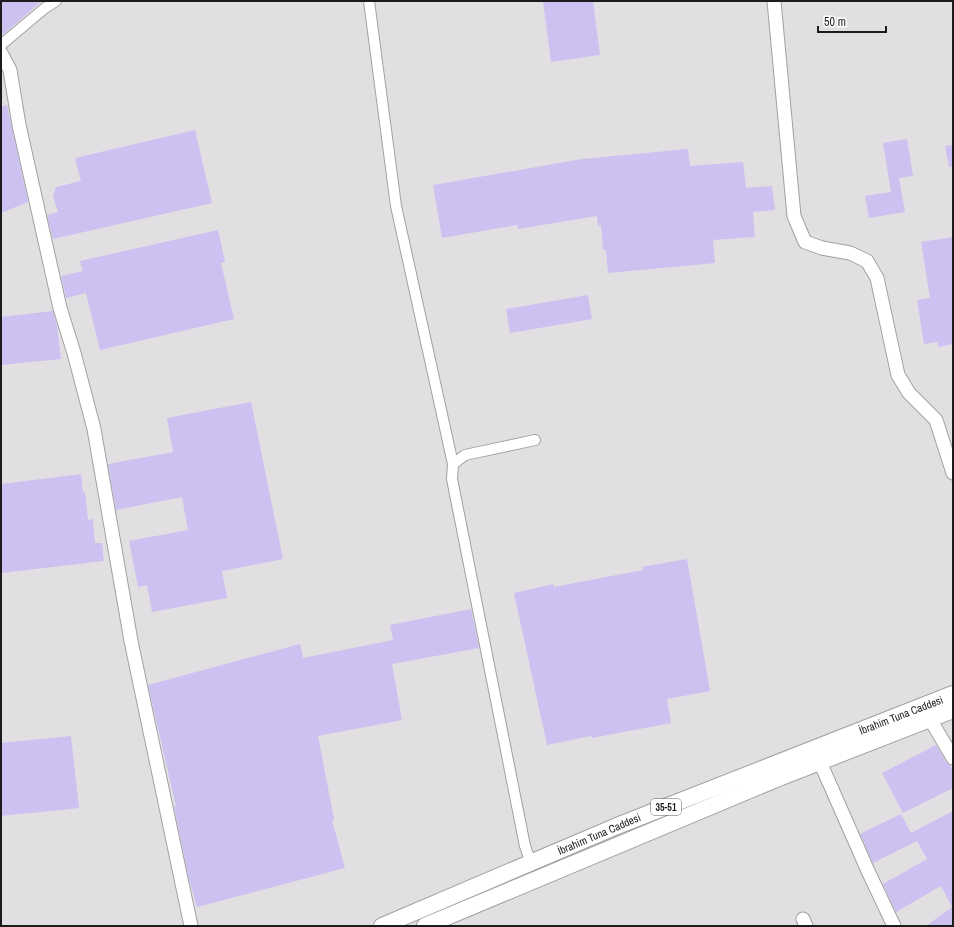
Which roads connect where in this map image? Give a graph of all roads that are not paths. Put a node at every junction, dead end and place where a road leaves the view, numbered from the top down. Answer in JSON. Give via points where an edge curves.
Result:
{"nodes":[{"id":1,"x":56,"y":1,"type":"edge"},
{"id":2,"x":369,"y":1,"type":"edge"},
{"id":3,"x":774,"y":1,"type":"edge"},
{"id":4,"x":1,"y":45,"type":"edge"},
{"id":5,"x":1,"y":53,"type":"edge"},
{"id":6,"x":535,"y":440,"type":"dead end"},
{"id":7,"x":453,"y":464,"type":"junction"},
{"id":8,"x":953,"y":473,"type":"edge"},
{"id":9,"x":953,"y":694,"type":"edge"},
{"id":10,"x":953,"y":710,"type":"edge"},
{"id":11,"x":930,"y":718,"type":"junction"},
{"id":12,"x":953,"y":758,"type":"edge"},
{"id":13,"x":820,"y":762,"type":"junction"},
{"id":14,"x":531,"y":863,"type":"junction"},
{"id":15,"x":191,"y":926,"type":"edge"},
{"id":16,"x":382,"y":926,"type":"edge"},
{"id":17,"x":425,"y":926,"type":"edge"},
{"id":18,"x":894,"y":926,"type":"edge"}],
"edges":[{"from":1,"to":4,"type":"street"},
{"from":2,"to":7,"type":"street","via":[[396,206]]},
{"from":3,"to":8,"type":"street","via":[[794,216],[805,242],[850,253],[867,261],[877,278],[898,375],[910,393],[936,420]]},
{"from":5,"to":15,"type":"street","via":[[10,70],[19,126],[60,308],[94,428],[130,641]]},
{"from":6,"to":7,"type":"street","via":[[465,455]]},
{"from":7,"to":14,"type":"street","via":[[452,479],[525,846]]},
{"from":9,"to":14,"type":"main road","name":"İbrahim Tuna Caddesi","number":"35-51","via":[[617,826]]},
{"from":10,"to":11,"type":"main road","name":"İbrahim Tuna Caddesi","number":"35-51"},
{"from":11,"to":12,"type":"street"},
{"from":11,"to":13,"type":"main road","name":"İbrahim Tuna Caddesi","number":"35-51"},
{"from":13,"to":17,"type":"main road","name":"İbrahim Tuna Caddesi","number":"35-51"},
{"from":13,"to":18,"type":"street"},
{"from":14,"to":16,"type":"main road","name":"İbrahim Tuna Caddesi","number":"35-51"}]}
